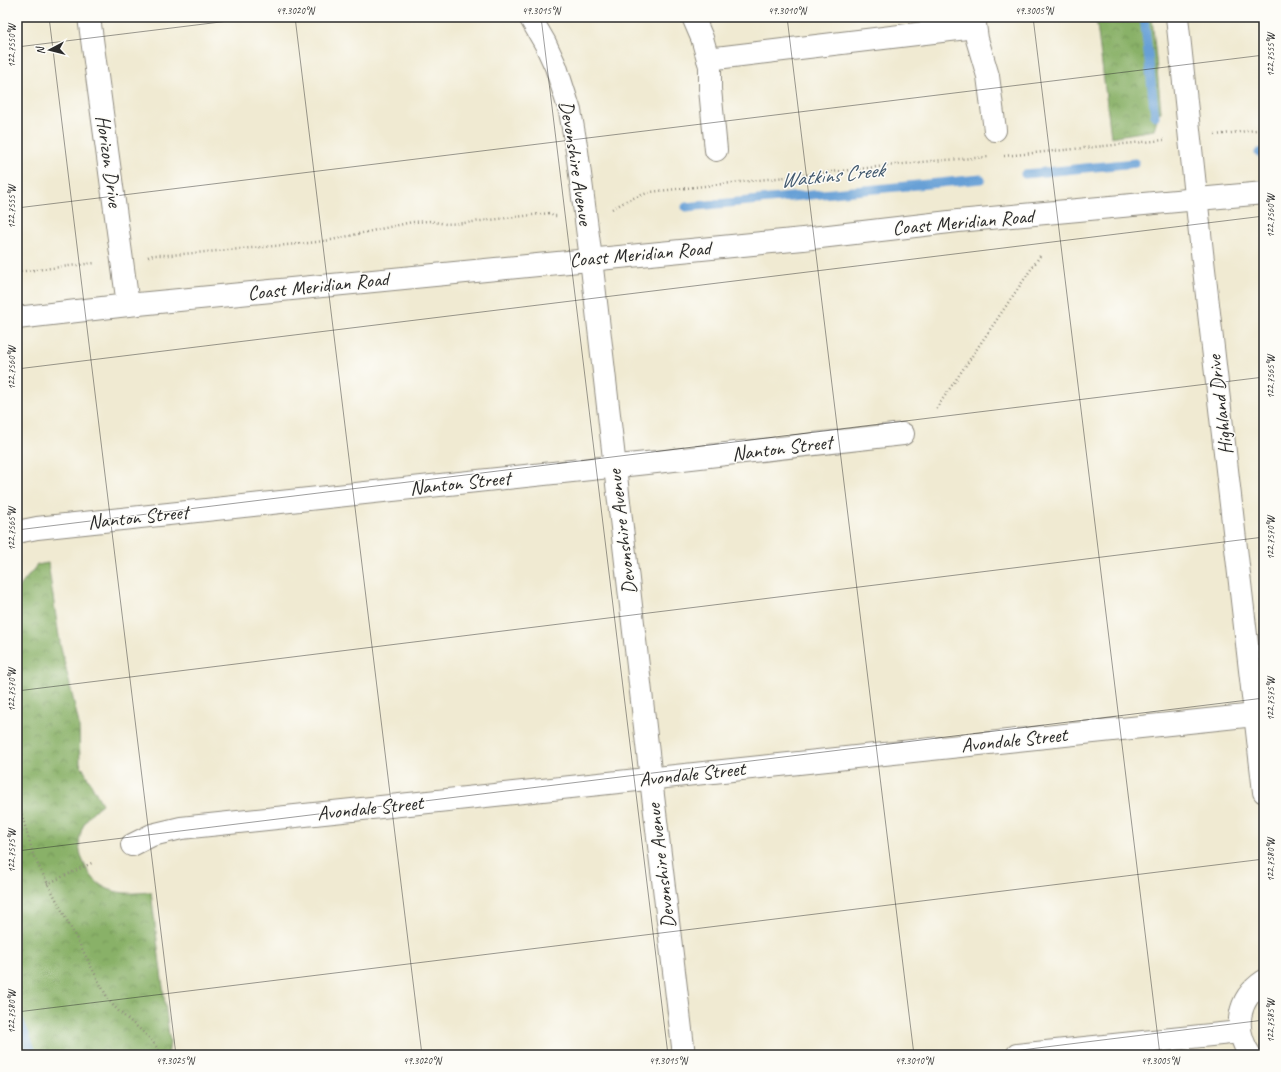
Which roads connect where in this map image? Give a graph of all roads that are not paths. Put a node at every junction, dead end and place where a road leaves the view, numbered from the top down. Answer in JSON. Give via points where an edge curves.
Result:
{"nodes":[{"id":1,"x":89,"y":17,"type":"edge"},
{"id":2,"x":530,"y":17,"type":"edge"},
{"id":3,"x":692,"y":17,"type":"edge"},
{"id":4,"x":1177,"y":17,"type":"edge"},
{"id":5,"x":974,"y":22,"type":"edge"},
{"id":6,"x":708,"y":59,"type":"junction"},
{"id":7,"x":995,"y":130,"type":"dead end"},
{"id":8,"x":716,"y":150,"type":"dead end"},
{"id":9,"x":1264,"y":193,"type":"edge"},
{"id":10,"x":1196,"y":200,"type":"junction"},
{"id":11,"x":591,"y":259,"type":"junction"},
{"id":12,"x":128,"y":305,"type":"junction"},
{"id":13,"x":17,"y":318,"type":"edge"},
{"id":14,"x":903,"y":434,"type":"dead end"},
{"id":15,"x":614,"y":467,"type":"junction"},
{"id":16,"x":17,"y":532,"type":"edge"},
{"id":17,"x":1255,"y":715,"type":"junction"},
{"id":18,"x":650,"y":778,"type":"junction"},
{"id":19,"x":1264,"y":792,"type":"edge"},
{"id":20,"x":132,"y":845,"type":"dead end"},
{"id":21,"x":1264,"y":981,"type":"edge"},
{"id":22,"x":1240,"y":1032,"type":"junction"},
{"id":23,"x":684,"y":1055,"type":"edge"},
{"id":24,"x":1017,"y":1055,"type":"edge"},
{"id":25,"x":1250,"y":1055,"type":"edge"}],
"edges":[{"from":1,"to":12,"type":"street","name":"Horizon Drive"},
{"from":2,"to":11,"type":"street","name":"Devonshire Avenue","via":[[546,43],[564,89],[577,151]]},
{"from":3,"to":6,"type":"street"},
{"from":4,"to":10,"type":"street","name":"Highland Drive"},
{"from":5,"to":6,"type":"street"},
{"from":5,"to":7,"type":"street","via":[[979,50],[988,76]]},
{"from":6,"to":8,"type":"street"},
{"from":9,"to":10,"type":"street","name":"Coast Meridian Road"},
{"from":10,"to":11,"type":"street","name":"Coast Meridian Road","via":[[958,221]]},
{"from":10,"to":17,"type":"street","name":"Highland Drive"},
{"from":11,"to":12,"type":"street","name":"Coast Meridian Road"},
{"from":11,"to":15,"type":"street","name":"Devonshire Avenue"},
{"from":12,"to":13,"type":"street","name":"Coast Meridian Road"},
{"from":14,"to":15,"type":"street","name":"Nanton Street"},
{"from":15,"to":16,"type":"street","name":"Nanton Street"},
{"from":15,"to":18,"type":"street","name":"Devonshire Avenue"},
{"from":17,"to":18,"type":"street","name":"Avondale Street"},
{"from":17,"to":19,"type":"street","name":"Highland Drive"},
{"from":18,"to":20,"type":"street","name":"Avondale Street","via":[[181,828],[152,835]]},
{"from":18,"to":23,"type":"street","name":"Devonshire Avenue"},
{"from":21,"to":22,"type":"street","via":[[1255,987],[1244,1003],[1240,1017]]},
{"from":22,"to":24,"type":"street"},
{"from":22,"to":25,"type":"street"}]}
